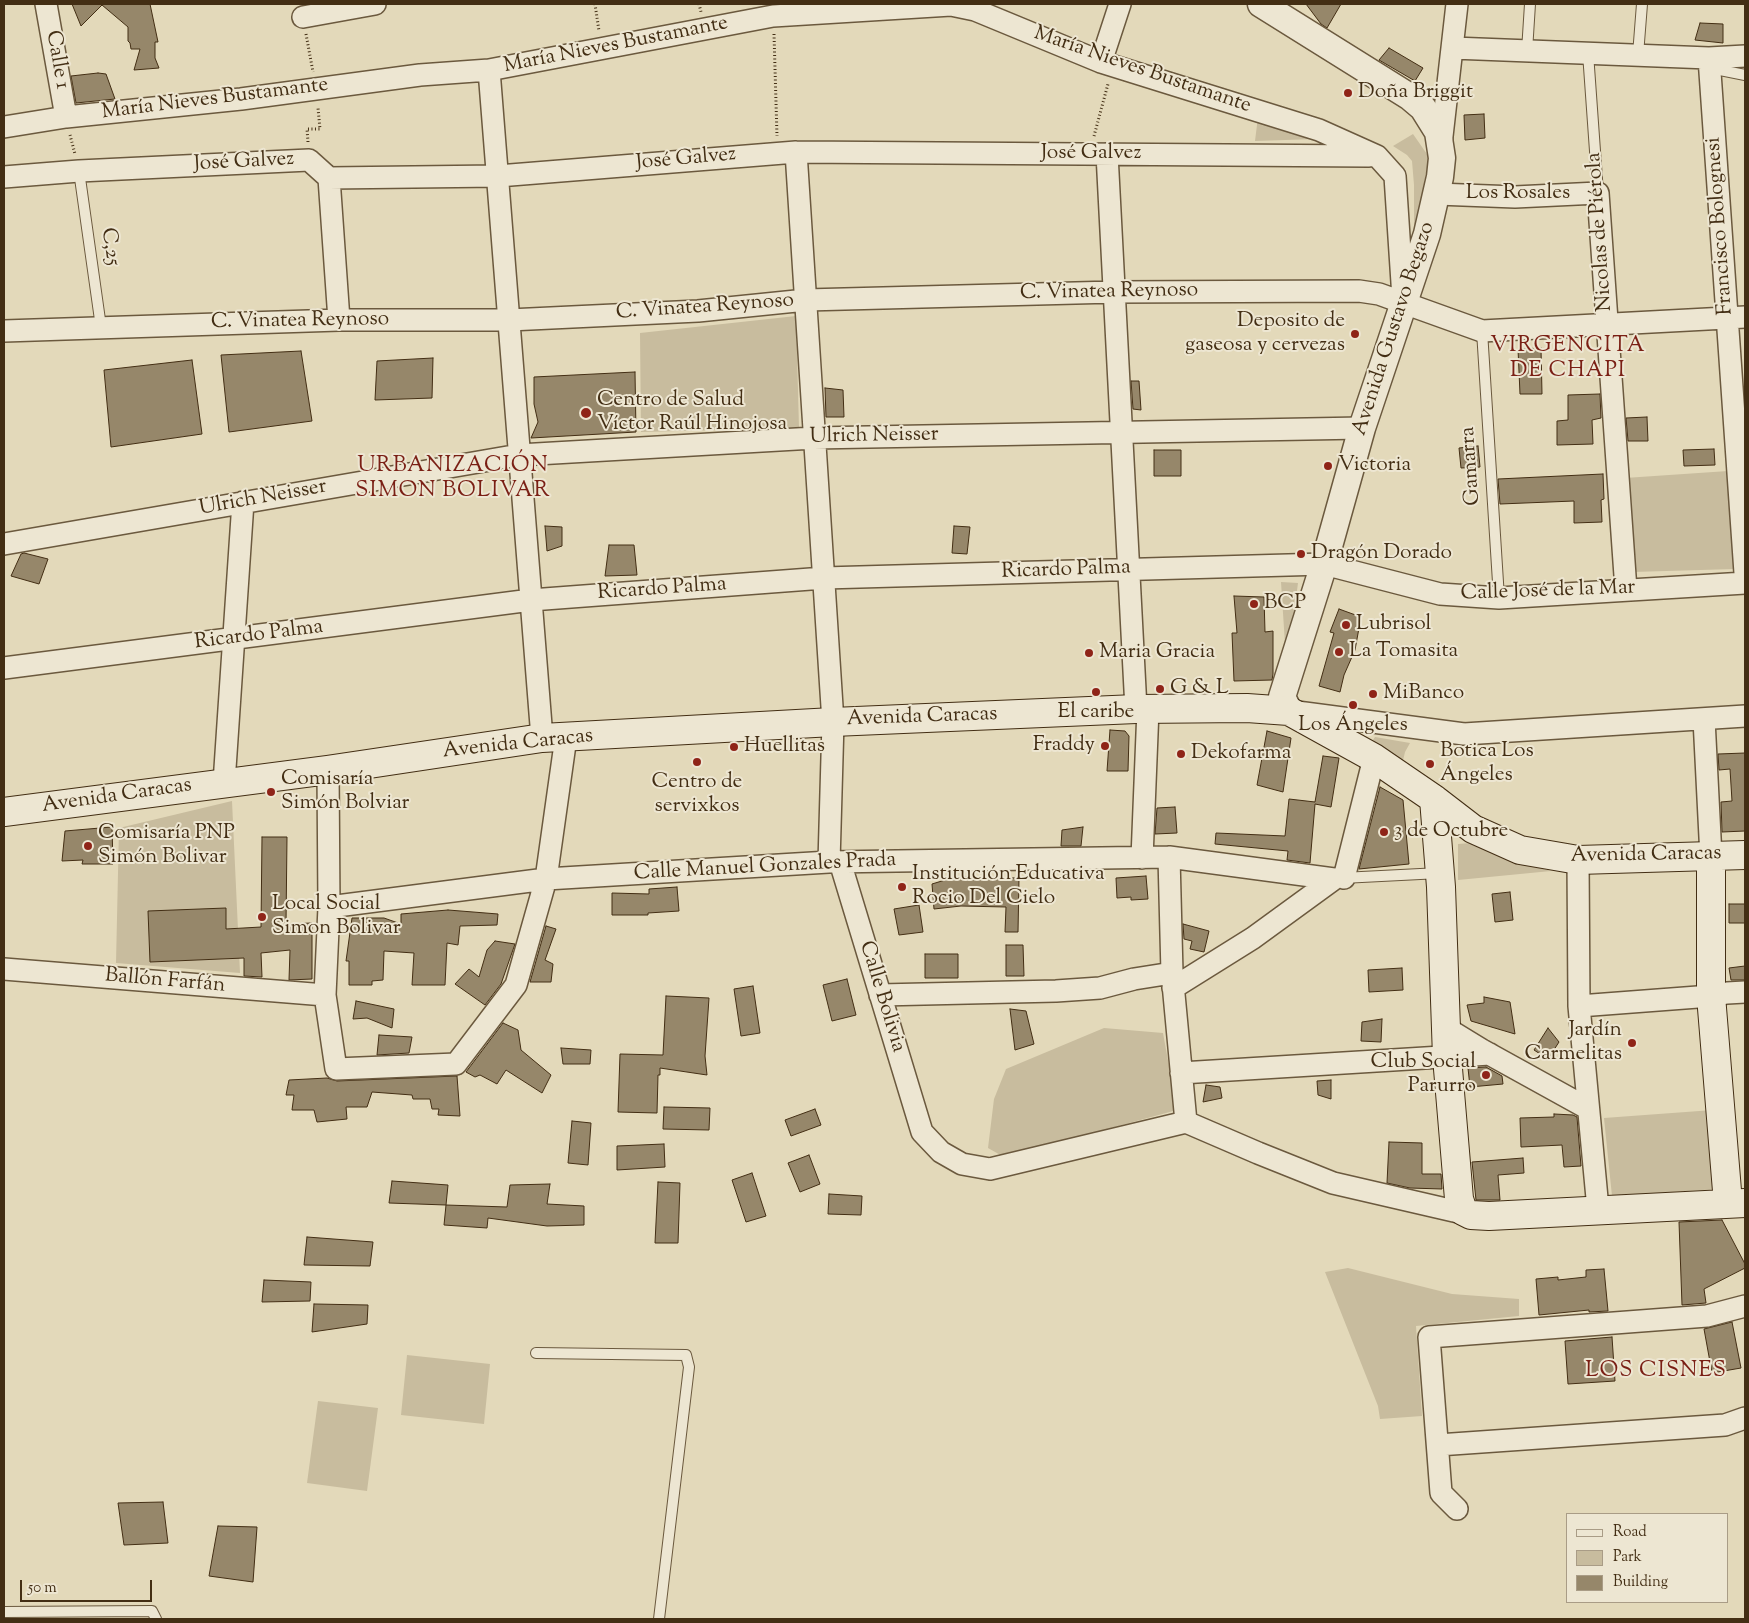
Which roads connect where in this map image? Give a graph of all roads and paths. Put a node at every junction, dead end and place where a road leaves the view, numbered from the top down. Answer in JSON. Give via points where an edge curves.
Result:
{"nodes":[{"id":1,"x":46,"y":4,"type":"edge"},
{"id":2,"x":375,"y":4,"type":"edge"},
{"id":3,"x":594,"y":4,"type":"edge"},
{"id":4,"x":1120,"y":4,"type":"edge"},
{"id":5,"x":1261,"y":4,"type":"edge"},
{"id":6,"x":1458,"y":4,"type":"edge"},
{"id":7,"x":1530,"y":4,"type":"edge"},
{"id":8,"x":1642,"y":4,"type":"edge"},
{"id":9,"x":774,"y":16,"type":"junction"},
{"id":10,"x":303,"y":17,"type":"joint"},
{"id":11,"x":1453,"y":48,"type":"junction"},
{"id":12,"x":602,"y":49,"type":"junction"},
{"id":13,"x":1527,"y":51,"type":"junction"},
{"id":14,"x":1588,"y":53,"type":"junction"},
{"id":15,"x":1638,"y":55,"type":"junction"},
{"id":16,"x":1745,"y":56,"type":"edge"},
{"id":17,"x":1710,"y":63,"type":"junction"},
{"id":18,"x":1107,"y":64,"type":"junction"},
{"id":19,"x":489,"y":70,"type":"junction"},
{"id":20,"x":1745,"y":75,"type":"edge"},
{"id":21,"x":316,"y":88,"type":"junction"},
{"id":22,"x":66,"y":117,"type":"junction"},
{"id":23,"x":4,"y":127,"type":"edge"},
{"id":24,"x":1441,"y":145,"type":"junction"},
{"id":25,"x":787,"y":153,"type":"junction"},
{"id":26,"x":1099,"y":154,"type":"junction"},
{"id":27,"x":1377,"y":156,"type":"junction"},
{"id":28,"x":309,"y":160,"type":"junction"},
{"id":29,"x":79,"y":171,"type":"junction"},
{"id":30,"x":498,"y":176,"type":"junction"},
{"id":31,"x":4,"y":177,"type":"edge"},
{"id":32,"x":329,"y":178,"type":"junction"},
{"id":33,"x":1598,"y":193,"type":"junction"},
{"id":34,"x":1437,"y":194,"type":"junction"},
{"id":35,"x":1114,"y":292,"type":"junction"},
{"id":36,"x":806,"y":300,"type":"junction"},
{"id":37,"x":1404,"y":303,"type":"junction"},
{"id":38,"x":1736,"y":317,"type":"edge"},
{"id":39,"x":339,"y":320,"type":"junction"},
{"id":40,"x":509,"y":320,"type":"junction"},
{"id":41,"x":1607,"y":324,"type":"junction"},
{"id":42,"x":101,"y":327,"type":"junction"},
{"id":43,"x":4,"y":331,"type":"edge"},
{"id":44,"x":1482,"y":331,"type":"junction"},
{"id":45,"x":1362,"y":428,"type":"junction"},
{"id":46,"x":1121,"y":432,"type":"junction"},
{"id":47,"x":814,"y":438,"type":"junction"},
{"id":48,"x":519,"y":455,"type":"junction"},
{"id":49,"x":243,"y":502,"type":"junction"},
{"id":50,"x":4,"y":544,"type":"edge"},
{"id":51,"x":1324,"y":564,"type":"junction"},
{"id":52,"x":1128,"y":570,"type":"junction"},
{"id":53,"x":1745,"y":573,"type":"edge"},
{"id":54,"x":824,"y":578,"type":"junction"},
{"id":55,"x":1745,"y":583,"type":"edge"},
{"id":56,"x":1626,"y":590,"type":"junction"},
{"id":57,"x":1499,"y":598,"type":"junction"},
{"id":58,"x":531,"y":600,"type":"junction"},
{"id":59,"x":234,"y":640,"type":"junction"},
{"id":60,"x":4,"y":668,"type":"edge"},
{"id":61,"x":1142,"y":709,"type":"junction"},
{"id":62,"x":1289,"y":711,"type":"junction"},
{"id":63,"x":1745,"y":716,"type":"edge"},
{"id":64,"x":1704,"y":719,"type":"junction"},
{"id":65,"x":833,"y":722,"type":"junction"},
{"id":66,"x":554,"y":737,"type":"junction"},
{"id":67,"x":1374,"y":758,"type":"junction"},
{"id":68,"x":328,"y":770,"type":"junction"},
{"id":69,"x":224,"y":783,"type":"junction"},
{"id":70,"x":1434,"y":799,"type":"junction"},
{"id":71,"x":4,"y":812,"type":"edge"},
{"id":72,"x":1745,"y":855,"type":"edge"},
{"id":73,"x":1170,"y":857,"type":"junction"},
{"id":74,"x":1711,"y":857,"type":"junction"},
{"id":75,"x":1142,"y":858,"type":"junction"},
{"id":76,"x":1578,"y":860,"type":"junction"},
{"id":77,"x":835,"y":862,"type":"junction"},
{"id":78,"x":1440,"y":872,"type":"junction"},
{"id":79,"x":546,"y":879,"type":"junction"},
{"id":80,"x":1339,"y":879,"type":"junction"},
{"id":81,"x":329,"y":907,"type":"junction"},
{"id":82,"x":4,"y":969,"type":"edge"},
{"id":83,"x":1173,"y":981,"type":"junction"},
{"id":84,"x":1745,"y":992,"type":"edge"},
{"id":85,"x":326,"y":995,"type":"junction"},
{"id":86,"x":880,"y":995,"type":"junction"},
{"id":87,"x":1711,"y":996,"type":"junction"},
{"id":88,"x":1579,"y":1006,"type":"junction"},
{"id":89,"x":1446,"y":1028,"type":"junction"},
{"id":90,"x":1490,"y":1054,"type":"junction"},
{"id":91,"x":1448,"y":1057,"type":"junction"},
{"id":92,"x":1181,"y":1073,"type":"junction"},
{"id":93,"x":1587,"y":1108,"type":"junction"},
{"id":94,"x":1186,"y":1122,"type":"junction"},
{"id":95,"x":1737,"y":1203,"type":"edge"},
{"id":96,"x":1598,"y":1209,"type":"junction"},
{"id":97,"x":1467,"y":1214,"type":"junction"},
{"id":98,"x":1745,"y":1306,"type":"edge"},
{"id":99,"x":536,"y":1353,"type":"dead end"},
{"id":100,"x":1745,"y":1418,"type":"edge"},
{"id":101,"x":1438,"y":1445,"type":"junction"},
{"id":102,"x":1456,"y":1509,"type":"dead end"},
{"id":103,"x":4,"y":1612,"type":"edge"},
{"id":104,"x":156,"y":1619,"type":"edge"},
{"id":105,"x":659,"y":1619,"type":"edge"}],
"edges":[{"from":1,"to":22,"type":"street","name":"Calle 1"},
{"from":2,"to":10,"type":"street"},
{"from":3,"to":12,"type":"path"},
{"from":4,"to":18,"type":"street"},
{"from":5,"to":24,"type":"street","via":[[1410,97],[1432,120]]},
{"from":6,"to":11,"type":"street"},
{"from":7,"to":13,"type":"lane"},
{"from":8,"to":15,"type":"lane"},
{"from":9,"to":12,"type":"street","name":"María Nieves Bustamante"},
{"from":9,"to":18,"type":"street","name":"María Nieves Bustamante","via":[[951,5],[975,10]]},
{"from":9,"to":25,"type":"path"},
{"from":10,"to":21,"type":"path"},
{"from":11,"to":13,"type":"street"},
{"from":11,"to":24,"type":"street"},
{"from":12,"to":19,"type":"street","name":"María Nieves Bustamante"},
{"from":13,"to":14,"type":"street"},
{"from":14,"to":15,"type":"street"},
{"from":14,"to":33,"type":"lane","name":"Nicolas de Piérola"},
{"from":15,"to":17,"type":"street"},
{"from":16,"to":17,"type":"street"},
{"from":17,"to":20,"type":"lane"},
{"from":17,"to":38,"type":"street","name":"Francisco Bolognesi"},
{"from":18,"to":26,"type":"path"},
{"from":18,"to":27,"type":"street","name":"María Nieves Bustamante","via":[[1319,130]]},
{"from":19,"to":21,"type":"street","name":"María Nieves Bustamante"},
{"from":19,"to":30,"type":"street"},
{"from":21,"to":22,"type":"street","name":"María Nieves Bustamante"},
{"from":21,"to":28,"type":"path","via":[[320,129],[307,129]]},
{"from":22,"to":23,"type":"street","name":"María Nieves Bustamante"},
{"from":22,"to":29,"type":"path"},
{"from":24,"to":34,"type":"street","name":"Avenida Gustavo Begazo"},
{"from":25,"to":26,"type":"street","name":"José Galvez"},
{"from":25,"to":30,"type":"street","name":"José Galvez"},
{"from":25,"to":36,"type":"street","name":"Calle Bolivia"},
{"from":26,"to":27,"type":"street","name":"José Galvez"},
{"from":26,"to":35,"type":"street"},
{"from":27,"to":37,"type":"street","name":"María Nieves Bustamante","via":[[1395,176]]},
{"from":28,"to":29,"type":"street","name":"José Galvez"},
{"from":28,"to":32,"type":"street","name":"José Galvez"},
{"from":29,"to":31,"type":"street","name":"José Galvez"},
{"from":29,"to":42,"type":"lane","name":"C,25"},
{"from":30,"to":32,"type":"street","name":"José Galvez"},
{"from":30,"to":40,"type":"street"},
{"from":32,"to":39,"type":"street"},
{"from":33,"to":34,"type":"street","name":"Los Rosales","via":[[1515,197]]},
{"from":33,"to":41,"type":"street","name":"Nicolas de Piérola"},
{"from":34,"to":37,"type":"street","name":"Avenida Gustavo Begazo"},
{"from":35,"to":36,"type":"street","name":"C. Vinatea Reynoso"},
{"from":35,"to":37,"type":"street","name":"C. Vinatea Reynoso","via":[[1359,291]]},
{"from":35,"to":46,"type":"street"},
{"from":36,"to":40,"type":"street","name":"C. Vinatea Reynoso","via":[[698,311]]},
{"from":36,"to":47,"type":"street","name":"Calle Bolivia"},
{"from":37,"to":44,"type":"street","name":"C. Vinatea Reynoso"},
{"from":37,"to":45,"type":"street","name":"Avenida Gustavo Begazo"},
{"from":38,"to":41,"type":"street"},
{"from":38,"to":53,"type":"street","name":"Francisco Bolognesi"},
{"from":39,"to":40,"type":"street","name":"C. Vinatea Reynoso"},
{"from":39,"to":42,"type":"street","name":"C. Vinatea Reynoso"},
{"from":40,"to":48,"type":"street"},
{"from":41,"to":44,"type":"street"},
{"from":41,"to":56,"type":"street","name":"Nicolas de Piérola"},
{"from":42,"to":43,"type":"street","name":"C. Vinatea Reynoso"},
{"from":44,"to":57,"type":"lane","name":"Gamarra"},
{"from":45,"to":46,"type":"street","name":"Ulrich Neisser"},
{"from":45,"to":51,"type":"street","name":"Avenida Gustavo Begazo"},
{"from":46,"to":47,"type":"street","name":"Ulrich Neisser"},
{"from":46,"to":52,"type":"street"},
{"from":47,"to":48,"type":"street","name":"Ulrich Neisser"},
{"from":47,"to":54,"type":"street","name":"Calle Bolivia"},
{"from":48,"to":49,"type":"street","name":"Ulrich Neisser"},
{"from":48,"to":58,"type":"street"},
{"from":49,"to":50,"type":"street","name":"Ulrich Neisser"},
{"from":49,"to":59,"type":"street"},
{"from":51,"to":52,"type":"street","name":"Ricardo Palma"},
{"from":51,"to":57,"type":"street","name":"Calle José de la Mar","via":[[1440,594]]},
{"from":51,"to":62,"type":"street","name":"Avenida Gustavo Begazo","via":[[1282,697]]},
{"from":52,"to":54,"type":"street","name":"Ricardo Palma"},
{"from":52,"to":61,"type":"street"},
{"from":54,"to":58,"type":"street","name":"Ricardo Palma"},
{"from":54,"to":65,"type":"street","name":"Calle Bolivia"},
{"from":55,"to":56,"type":"street","name":"Calle José de la Mar"},
{"from":56,"to":57,"type":"street","name":"Calle José de la Mar"},
{"from":58,"to":59,"type":"street","name":"Ricardo Palma"},
{"from":58,"to":66,"type":"street"},
{"from":59,"to":60,"type":"street","name":"Ricardo Palma"},
{"from":59,"to":69,"type":"street"},
{"from":61,"to":62,"type":"main road","name":"Avenida Caracas"},
{"from":61,"to":65,"type":"main road","name":"Avenida Caracas"},
{"from":61,"to":75,"type":"street"},
{"from":62,"to":64,"type":"street","via":[[1464,734]]},
{"from":62,"to":67,"type":"main road","name":"Avenida Caracas"},
{"from":63,"to":64,"type":"street"},
{"from":64,"to":74,"type":"street"},
{"from":65,"to":66,"type":"main road","name":"Avenida Caracas"},
{"from":65,"to":77,"type":"street","name":"Calle Bolivia"},
{"from":66,"to":68,"type":"main road","name":"Avenida Caracas"},
{"from":66,"to":79,"type":"street"},
{"from":67,"to":70,"type":"main road","name":"Avenida Caracas"},
{"from":67,"to":80,"type":"street"},
{"from":68,"to":69,"type":"main road","name":"Avenida Caracas"},
{"from":68,"to":81,"type":"street"},
{"from":69,"to":71,"type":"main road","name":"Avenida Caracas"},
{"from":70,"to":76,"type":"main road","name":"Avenida Caracas","via":[[1473,829],[1520,850]]},
{"from":70,"to":78,"type":"main road"},
{"from":72,"to":74,"type":"main road","name":"Avenida Caracas"},
{"from":73,"to":75,"type":"street","name":"Calle Manuel Gonzales Prada"},
{"from":73,"to":80,"type":"street","name":"Calle Manuel Gonzales Prada"},
{"from":73,"to":83,"type":"street"},
{"from":74,"to":76,"type":"main road","name":"Avenida Caracas"},
{"from":74,"to":87,"type":"main road"},
{"from":75,"to":77,"type":"street","name":"Calle Manuel Gonzales Prada"},
{"from":76,"to":88,"type":"street"},
{"from":77,"to":79,"type":"street","name":"Calle Manuel Gonzales Prada"},
{"from":77,"to":86,"type":"street","name":"Calle Bolivia"},
{"from":78,"to":80,"type":"lane","name":"Calle Manuel Gonzales Prada"},
{"from":78,"to":89,"type":"main road"},
{"from":79,"to":81,"type":"street","name":"Calle Manuel Gonzales Prada"},
{"from":79,"to":85,"type":"street","via":[[516,985],[456,1064],[336,1069]]},
{"from":80,"to":83,"type":"street","via":[[1253,938]]},
{"from":81,"to":85,"type":"street"},
{"from":82,"to":85,"type":"street","name":"Ballón Farfán"},
{"from":83,"to":86,"type":"street","via":[[1134,979],[1100,988],[1056,991]]},
{"from":83,"to":92,"type":"street"},
{"from":84,"to":87,"type":"street"},
{"from":86,"to":94,"type":"street","name":"Calle Bolivia","via":[[922,1132],[940,1152],[962,1164],[990,1169]]},
{"from":87,"to":88,"type":"street"},
{"from":87,"to":95,"type":"main road"},
{"from":88,"to":93,"type":"street"},
{"from":89,"to":90,"type":"street"},
{"from":89,"to":91,"type":"main road"},
{"from":90,"to":91,"type":"street"},
{"from":90,"to":93,"type":"street"},
{"from":91,"to":92,"type":"street"},
{"from":91,"to":97,"type":"main road","via":[[1459,1199]]},
{"from":92,"to":94,"type":"street"},
{"from":93,"to":96,"type":"street"},
{"from":94,"to":97,"type":"street","via":[[1333,1183]]},
{"from":95,"to":96,"type":"main road"},
{"from":96,"to":97,"type":"main road","via":[[1489,1216]]},
{"from":98,"to":101,"type":"street","via":[[1707,1316],[1430,1337]]},
{"from":99,"to":105,"type":"lane","via":[[686,1355],[689,1367]]},
{"from":100,"to":101,"type":"street","via":[[1725,1425]]},
{"from":101,"to":102,"type":"street","via":[[1441,1493]]},
{"from":103,"to":104,"type":"lane","via":[[152,1611]]}]}
